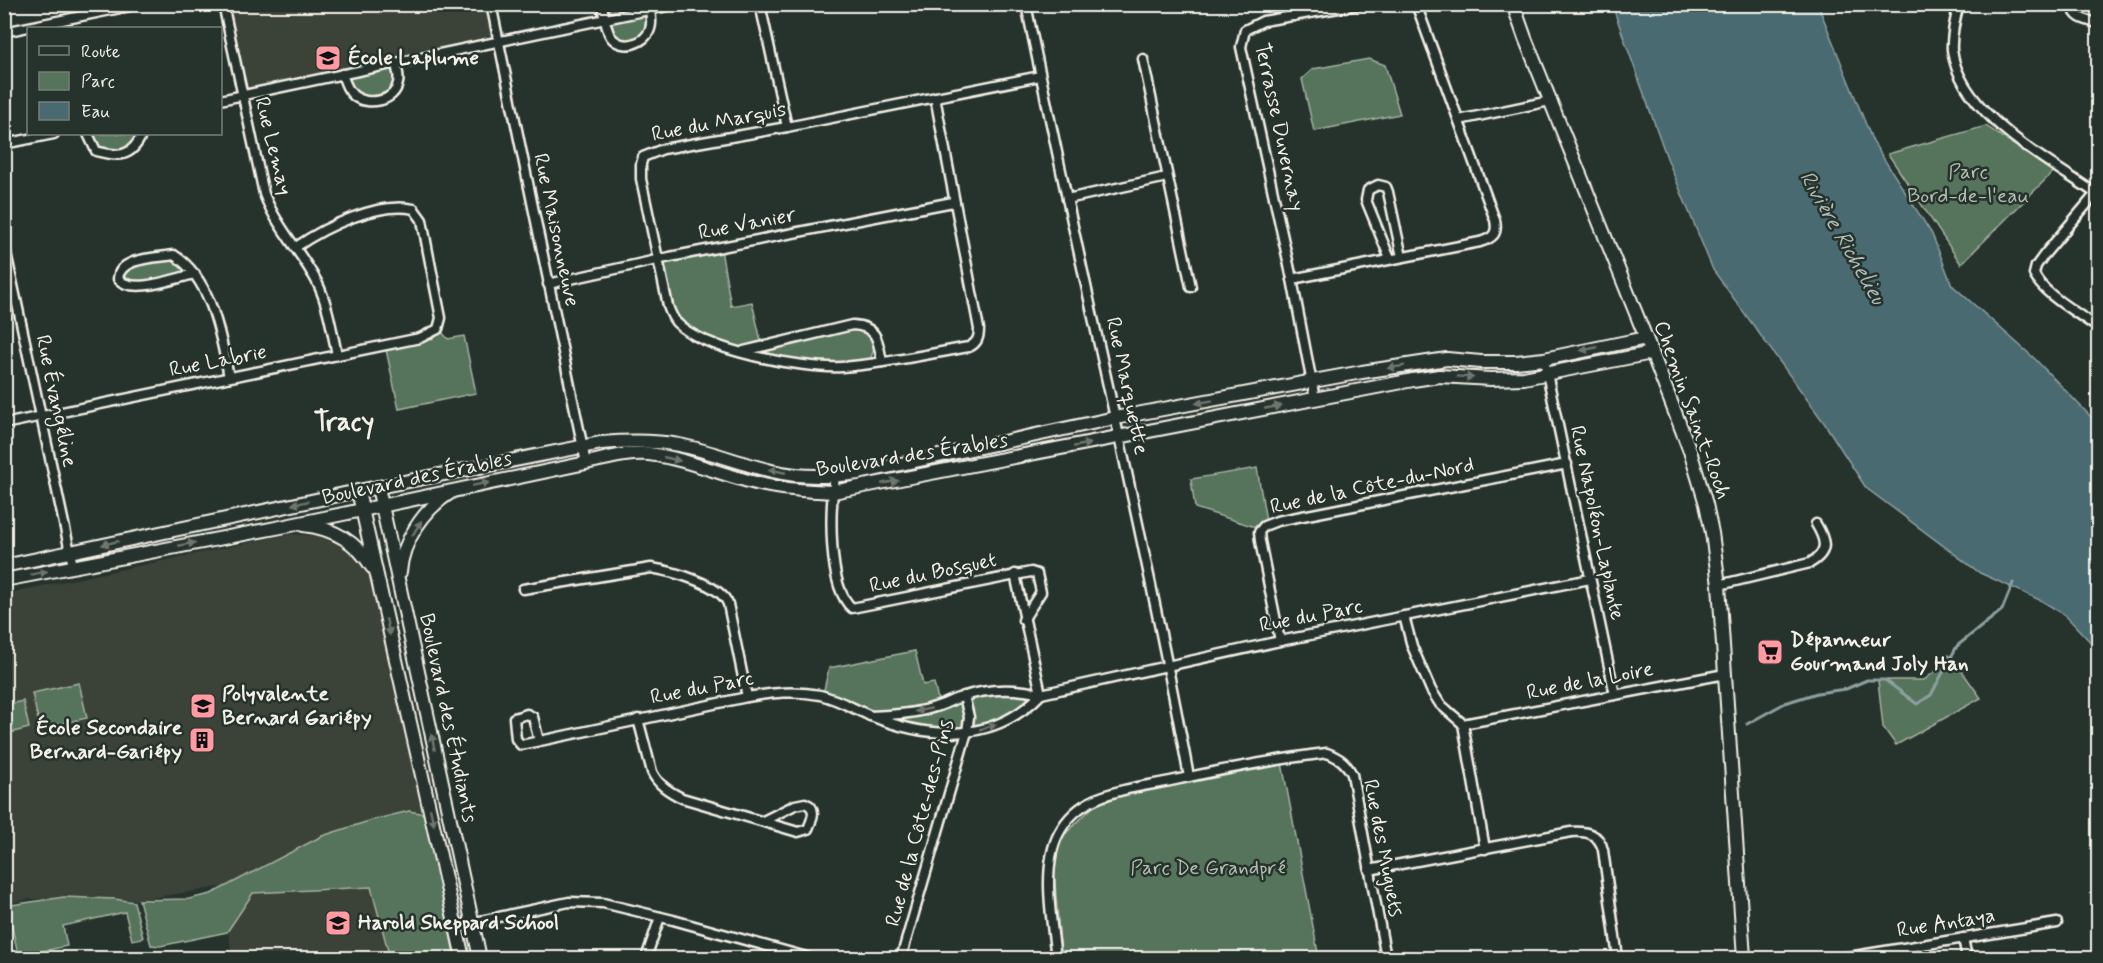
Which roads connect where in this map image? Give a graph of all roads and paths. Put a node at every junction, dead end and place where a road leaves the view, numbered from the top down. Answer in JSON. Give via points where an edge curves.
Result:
{"nodes":[{"id":1,"x":140,"y":4,"type":"edge"},
{"id":2,"x":224,"y":4,"type":"edge"},
{"id":3,"x":491,"y":4,"type":"edge"},
{"id":4,"x":602,"y":4,"type":"edge"},
{"id":5,"x":677,"y":4,"type":"edge"},
{"id":6,"x":760,"y":4,"type":"edge"},
{"id":7,"x":1026,"y":4,"type":"edge"},
{"id":8,"x":1292,"y":4,"type":"edge"},
{"id":9,"x":1362,"y":4,"type":"edge"},
{"id":10,"x":1416,"y":4,"type":"edge"},
{"id":11,"x":1513,"y":4,"type":"edge"},
{"id":12,"x":1959,"y":4,"type":"edge"},
{"id":13,"x":2072,"y":4,"type":"edge"},
{"id":14,"x":649,"y":7,"type":"edge"},
{"id":15,"x":1294,"y":16,"type":"junction"},
{"id":16,"x":605,"y":20,"type":"junction"},
{"id":17,"x":2098,"y":23,"type":"edge"},
{"id":18,"x":27,"y":27,"type":"edge"},
{"id":19,"x":28,"y":27,"type":"edge"},
{"id":20,"x":4,"y":32,"type":"edge"},
{"id":21,"x":499,"y":41,"type":"junction"},
{"id":22,"x":1143,"y":59,"type":"dead end"},
{"id":23,"x":396,"y":64,"type":"junction"},
{"id":24,"x":342,"y":74,"type":"junction"},
{"id":25,"x":1040,"y":76,"type":"junction"},
{"id":26,"x":242,"y":96,"type":"junction"},
{"id":27,"x":935,"y":97,"type":"junction"},
{"id":28,"x":222,"y":100,"type":"edge"},
{"id":29,"x":1550,"y":101,"type":"junction"},
{"id":30,"x":1459,"y":120,"type":"junction"},
{"id":31,"x":787,"y":127,"type":"junction"},
{"id":32,"x":49,"y":135,"type":"edge"},
{"id":33,"x":88,"y":135,"type":"edge"},
{"id":34,"x":141,"y":135,"type":"edge"},
{"id":35,"x":4,"y":144,"type":"edge"},
{"id":36,"x":1167,"y":177,"type":"junction"},
{"id":37,"x":2098,"y":193,"type":"edge"},
{"id":38,"x":1066,"y":199,"type":"junction"},
{"id":39,"x":953,"y":202,"type":"junction"},
{"id":40,"x":4,"y":243,"type":"edge"},
{"id":41,"x":296,"y":247,"type":"junction"},
{"id":42,"x":1402,"y":257,"type":"junction"},
{"id":43,"x":1390,"y":259,"type":"junction"},
{"id":44,"x":659,"y":260,"type":"junction"},
{"id":45,"x":195,"y":274,"type":"junction"},
{"id":46,"x":1293,"y":279,"type":"junction"},
{"id":47,"x":548,"y":284,"type":"junction"},
{"id":48,"x":9,"y":287,"type":"edge"},
{"id":49,"x":1191,"y":287,"type":"dead end"},
{"id":50,"x":2098,"y":327,"type":"edge"},
{"id":51,"x":1646,"y":338,"type":"junction"},
{"id":52,"x":741,"y":352,"type":"junction"},
{"id":53,"x":1652,"y":352,"type":"junction"},
{"id":54,"x":337,"y":355,"type":"junction"},
{"id":55,"x":1544,"y":359,"type":"junction"},
{"id":56,"x":882,"y":362,"type":"junction"},
{"id":57,"x":1547,"y":374,"type":"junction"},
{"id":58,"x":229,"y":377,"type":"junction"},
{"id":59,"x":1312,"y":382,"type":"junction"},
{"id":60,"x":1316,"y":399,"type":"junction"},
{"id":61,"x":40,"y":417,"type":"junction"},
{"id":62,"x":1115,"y":418,"type":"junction"},
{"id":63,"x":4,"y":424,"type":"edge"},
{"id":64,"x":1120,"y":438,"type":"junction"},
{"id":65,"x":582,"y":446,"type":"junction"},
{"id":66,"x":586,"y":463,"type":"junction"},
{"id":67,"x":1567,"y":464,"type":"junction"},
{"id":68,"x":835,"y":476,"type":"junction"},
{"id":69,"x":378,"y":487,"type":"junction"},
{"id":70,"x":460,"y":489,"type":"junction"},
{"id":71,"x":358,"y":491,"type":"junction"},
{"id":72,"x":832,"y":492,"type":"junction"},
{"id":73,"x":382,"y":505,"type":"junction"},
{"id":74,"x":362,"y":509,"type":"junction"},
{"id":75,"x":1816,"y":524,"type":"dead end"},
{"id":76,"x":280,"y":526,"type":"junction"},
{"id":77,"x":69,"y":552,"type":"junction"},
{"id":78,"x":4,"y":566,"type":"edge"},
{"id":79,"x":73,"y":566,"type":"junction"},
{"id":80,"x":375,"y":570,"type":"junction"},
{"id":81,"x":1015,"y":574,"type":"junction"},
{"id":82,"x":1590,"y":579,"type":"junction"},
{"id":83,"x":4,"y":580,"type":"edge"},
{"id":84,"x":400,"y":583,"type":"junction"},
{"id":85,"x":1719,"y":585,"type":"junction"},
{"id":86,"x":523,"y":589,"type":"dead end"},
{"id":87,"x":1404,"y":616,"type":"junction"},
{"id":88,"x":1023,"y":620,"type":"junction"},
{"id":89,"x":1280,"y":641,"type":"junction"},
{"id":90,"x":1167,"y":665,"type":"junction"},
{"id":91,"x":1725,"y":674,"type":"junction"},
{"id":92,"x":1041,"y":693,"type":"junction"},
{"id":93,"x":1615,"y":695,"type":"junction"},
{"id":94,"x":964,"y":696,"type":"junction"},
{"id":95,"x":747,"y":697,"type":"junction"},
{"id":96,"x":870,"y":716,"type":"junction"},
{"id":97,"x":638,"y":719,"type":"junction"},
{"id":98,"x":1463,"y":724,"type":"junction"},
{"id":99,"x":967,"y":732,"type":"junction"},
{"id":100,"x":539,"y":741,"type":"dead end"},
{"id":101,"x":1189,"y":777,"type":"junction"},
{"id":102,"x":763,"y":821,"type":"junction"},
{"id":103,"x":1485,"y":849,"type":"junction"},
{"id":104,"x":1369,"y":870,"type":"junction"},
{"id":105,"x":660,"y":917,"type":"junction"},
{"id":106,"x":473,"y":923,"type":"junction"},
{"id":107,"x":2057,"y":923,"type":"dead end"},
{"id":108,"x":456,"y":926,"type":"junction"},
{"id":109,"x":1963,"y":938,"type":"junction"},
{"id":110,"x":463,"y":958,"type":"edge"},
{"id":111,"x":480,"y":958,"type":"edge"},
{"id":112,"x":646,"y":958,"type":"edge"},
{"id":113,"x":810,"y":958,"type":"edge"},
{"id":114,"x":901,"y":958,"type":"edge"},
{"id":115,"x":1056,"y":958,"type":"edge"},
{"id":116,"x":1386,"y":958,"type":"edge"},
{"id":117,"x":1618,"y":958,"type":"edge"},
{"id":118,"x":1744,"y":958,"type":"edge"},
{"id":119,"x":1842,"y":958,"type":"edge"},
{"id":120,"x":1967,"y":958,"type":"edge"}],
"edges":[{"from":1,"to":19,"type":"street"},
{"from":2,"to":26,"type":"street","name":"Rue Lemay"},
{"from":3,"to":21,"type":"street","name":"Rue Maisonneuve"},
{"from":4,"to":16,"type":"street"},
{"from":5,"to":14,"type":"street"},
{"from":6,"to":31,"type":"street"},
{"from":7,"to":25,"type":"street","name":"Rue Marquette"},
{"from":8,"to":15,"type":"street"},
{"from":9,"to":15,"type":"street","name":"Terrasse Duvernay"},
{"from":10,"to":30,"type":"street"},
{"from":11,"to":29,"type":"street","name":"Chemin Saint-Roch"},
{"from":12,"to":37,"type":"street","via":[[1952,48],[1955,64],[1981,108],[2002,128]]},
{"from":13,"to":17,"type":"street","via":[[2078,18]]},
{"from":14,"to":16,"type":"street"},
{"from":14,"to":16,"type":"street","via":[[651,28],[641,41],[619,44],[610,36]]},
{"from":15,"to":46,"type":"street","name":"Terrasse Duvernay","via":[[1263,21],[1245,30],[1241,47]]},
{"from":16,"to":21,"type":"street"},
{"from":18,"to":20,"type":"street"},
{"from":21,"to":23,"type":"street"},
{"from":21,"to":47,"type":"street","name":"Rue Maisonneuve"},
{"from":22,"to":36,"type":"street"},
{"from":23,"to":24,"type":"street"},
{"from":23,"to":24,"type":"street","via":[[397,88],[381,100],[363,101],[355,97]]},
{"from":24,"to":26,"type":"street"},
{"from":25,"to":27,"type":"street","name":"Rue du Marquis"},
{"from":25,"to":38,"type":"street","name":"Rue Marquette"},
{"from":26,"to":28,"type":"street"},
{"from":26,"to":41,"type":"street","name":"Rue Lemay","via":[[264,194]]},
{"from":27,"to":31,"type":"street","name":"Rue du Marquis"},
{"from":27,"to":39,"type":"street","name":"Rue du Marquis"},
{"from":29,"to":30,"type":"street"},
{"from":29,"to":51,"type":"street","name":"Chemin Saint-Roch"},
{"from":30,"to":42,"type":"street","via":[[1495,220],[1495,235],[1480,242]]},
{"from":31,"to":44,"type":"street","name":"Rue du Marquis","via":[[663,149],[643,157],[641,179]]},
{"from":32,"to":35,"type":"street"},
{"from":33,"to":34,"type":"street","via":[[96,152],[117,156],[130,151]]},
{"from":36,"to":38,"type":"street"},
{"from":36,"to":49,"type":"street"},
{"from":37,"to":50,"type":"street","via":[[2044,255],[2034,274],[2046,290]]},
{"from":38,"to":62,"type":"street","name":"Rue Marquette"},
{"from":39,"to":44,"type":"street","name":"Rue Vanier"},
{"from":39,"to":56,"type":"street","name":"Rue du Marquis","via":[[978,340],[969,347]]},
{"from":40,"to":48,"type":"street","name":"Rue Évangéline"},
{"from":41,"to":54,"type":"street","name":"Rue Lemay","via":[[321,293]]},
{"from":41,"to":54,"type":"street","name":"Rue Labrie","via":[[359,215],[414,209],[422,220],[441,318],[438,329],[420,338]]},
{"from":42,"to":43,"type":"street"},
{"from":42,"to":43,"type":"street","via":[[1388,192],[1378,185],[1368,190],[1366,200]]},
{"from":43,"to":46,"type":"street"},
{"from":44,"to":47,"type":"street","name":"Rue Vanier"},
{"from":44,"to":52,"type":"street","name":"Rue du Marquis","via":[[668,306],[677,322],[714,344]]},
{"from":45,"to":45,"type":"street","via":[[137,287],[118,279],[125,265],[174,255]]},
{"from":45,"to":58,"type":"street","via":[[216,319]]},
{"from":46,"to":59,"type":"street","name":"Terrasse Duvernay"},
{"from":47,"to":65,"type":"street","name":"Rue Maisonneuve"},
{"from":48,"to":61,"type":"street","name":"Rue Évangéline"},
{"from":51,"to":53,"type":"street","name":"Chemin Saint-Roch"},
{"from":51,"to":55,"type":"street","name":"Boulevard des Érables","one_way":true},
{"from":52,"to":56,"type":"street","name":"Rue du Marquis","via":[[825,367]]},
{"from":52,"to":56,"type":"street","name":"Rue du Marquis","via":[[858,326],[876,336]]},
{"from":53,"to":57,"type":"street","name":"Boulevard des Érables"},
{"from":53,"to":85,"type":"street","name":"Chemin Saint-Roch","via":[[1699,479]]},
{"from":54,"to":58,"type":"street","name":"Rue Labrie"},
{"from":55,"to":57,"type":"street","name":"Rue Napoléon-Laplante"},
{"from":55,"to":59,"type":"street","name":"Boulevard des Érables","one_way":true,"via":[[1447,359]]},
{"from":60,"to":57,"type":"street","name":"Boulevard des Érables","one_way":true,"via":[[1439,376],[1491,379]]},
{"from":57,"to":67,"type":"street","name":"Rue Napoléon-Laplante"},
{"from":58,"to":61,"type":"street","name":"Rue Labrie"},
{"from":59,"to":60,"type":"street","name":"Terrasse Duvernay"},
{"from":59,"to":62,"type":"street","name":"Boulevard des Érables","one_way":true},
{"from":64,"to":60,"type":"street","name":"Boulevard des Érables","one_way":true},
{"from":61,"to":63,"type":"street","name":"Rue Labrie"},
{"from":61,"to":77,"type":"street","name":"Rue Évangéline"},
{"from":62,"to":64,"type":"street","name":"Rue Marquette"},
{"from":62,"to":68,"type":"street","name":"Boulevard des Érables"},
{"from":72,"to":64,"type":"street","name":"Boulevard des Érables","one_way":true},
{"from":64,"to":90,"type":"street","name":"Rue Marquette"},
{"from":65,"to":66,"type":"street","name":"Rue Maisonneuve"},
{"from":68,"to":65,"type":"street","name":"Boulevard des Érables","one_way":true,"via":[[774,471],[661,442]]},
{"from":65,"to":69,"type":"street","name":"Boulevard des Érables"},
{"from":70,"to":66,"type":"street","name":"Boulevard des Érables","one_way":true},
{"from":66,"to":72,"type":"street","name":"Boulevard des Érables","one_way":true,"via":[[650,454],[764,485]]},
{"from":67,"to":82,"type":"street","name":"Rue Napoléon-Laplante"},
{"from":67,"to":89,"type":"street","name":"Rue de la Côte-du-Nord","via":[[1270,522],[1259,532]]},
{"from":68,"to":72,"type":"street","name":"Rue du Bosquet"},
{"from":69,"to":71,"type":"street","name":"Boulevard des Érables"},
{"from":69,"to":73,"type":"street","name":"Boulevard des Étudiants"},
{"from":70,"to":73,"type":"street","name":"Boulevard des Érables"},
{"from":84,"to":70,"type":"street","one_way":true,"via":[[404,555],[418,524],[441,498]]},
{"from":71,"to":74,"type":"street","name":"Boulevard des Étudiants"},
{"from":71,"to":77,"type":"street","name":"Boulevard des Érables","one_way":true},
{"from":72,"to":81,"type":"street","name":"Rue du Bosquet","via":[[833,555],[841,589],[852,608]]},
{"from":73,"to":74,"type":"street","name":"Boulevard des Érables"},
{"from":73,"to":84,"type":"street","name":"Boulevard des Étudiants"},
{"from":74,"to":76,"type":"street","name":"Boulevard des Érables"},
{"from":74,"to":80,"type":"street","name":"Boulevard des Étudiants"},
{"from":75,"to":85,"type":"street","via":[[1824,542],[1822,553],[1810,563]]},
{"from":79,"to":76,"type":"street","name":"Boulevard des Érables","one_way":true},
{"from":76,"to":80,"type":"street","via":[[310,526],[340,535],[360,550]]},
{"from":77,"to":78,"type":"street","name":"Boulevard des Érables"},
{"from":77,"to":79,"type":"street","name":"Rue Évangéline"},
{"from":83,"to":79,"type":"street","name":"Boulevard des Érables","one_way":true},
{"from":80,"to":108,"type":"street","name":"Boulevard des Étudiants","one_way":true},
{"from":81,"to":88,"type":"street","name":"Rue du Bosquet"},
{"from":81,"to":88,"type":"street","name":"Rue du Bosquet","via":[[1037,574],[1041,585],[1039,597]]},
{"from":82,"to":87,"type":"street","name":"Rue du Parc"},
{"from":82,"to":93,"type":"street","name":"Rue Napoléon-Laplante"},
{"from":106,"to":84,"type":"street","name":"Boulevard des Étudiants","one_way":true},
{"from":85,"to":91,"type":"street","name":"Chemin Saint-Roch"},
{"from":86,"to":95,"type":"street","via":[[651,568],[711,587],[722,593],[728,604]]},
{"from":87,"to":89,"type":"street","name":"Rue du Parc"},
{"from":87,"to":98,"type":"street","via":[[1431,690],[1440,704]]},
{"from":88,"to":92,"type":"street","name":"Rue du Bosquet"},
{"from":89,"to":90,"type":"street","name":"Rue du Parc"},
{"from":90,"to":92,"type":"street","name":"Rue du Parc"},
{"from":90,"to":101,"type":"street","name":"Rue Marquette"},
{"from":91,"to":93,"type":"street","name":"Rue de la Loire"},
{"from":91,"to":118,"type":"street","name":"Chemin Saint-Roch"},
{"from":92,"to":94,"type":"street","name":"Rue du Parc","via":[[1006,689]]},
{"from":99,"to":92,"type":"street","name":"Rue du Parc","one_way":true,"via":[[996,725],[1029,706]]},
{"from":93,"to":98,"type":"street","name":"Rue de la Loire"},
{"from":94,"to":96,"type":"street","name":"Rue du Parc","one_way":true,"via":[[919,711]]},
{"from":94,"to":99,"type":"street","name":"Rue de la Côte-des-Pins","via":[[969,717]]},
{"from":95,"to":96,"type":"street","name":"Rue du Parc","via":[[783,692],[816,695]]},
{"from":95,"to":97,"type":"street","name":"Rue du Parc"},
{"from":96,"to":99,"type":"street","name":"Rue du Parc","via":[[934,732]]},
{"from":97,"to":100,"type":"street","name":"Rue du Parc"},
{"from":97,"to":102,"type":"street","via":[[648,764],[660,784],[682,798]]},
{"from":98,"to":103,"type":"street"},
{"from":99,"to":114,"type":"street","name":"Rue de la Côte-des-Pins"},
{"from":101,"to":104,"type":"street","name":"Rue des Muguets","via":[[1300,756],[1328,753],[1338,757],[1352,774]]},
{"from":101,"to":115,"type":"street","name":"Rue des Muguets","via":[[1111,794],[1071,816],[1059,833],[1050,870]]},
{"from":102,"to":102,"type":"street","via":[[804,832],[814,813],[805,803]]},
{"from":103,"to":104,"type":"street"},
{"from":103,"to":117,"type":"street","via":[[1571,832],[1593,834],[1603,850]]},
{"from":104,"to":116,"type":"street","name":"Rue des Muguets"},
{"from":105,"to":106,"type":"street","via":[[603,903],[569,902]]},
{"from":105,"to":112,"type":"street"},
{"from":105,"to":113,"type":"street"},
{"from":106,"to":108,"type":"street"},
{"from":106,"to":111,"type":"street","name":"Boulevard des Étudiants"},
{"from":107,"to":109,"type":"street","name":"Rue Antaya"},
{"from":108,"to":110,"type":"street","name":"Boulevard des Étudiants"},
{"from":109,"to":119,"type":"street","name":"Rue Antaya"},
{"from":109,"to":120,"type":"street"}]}
